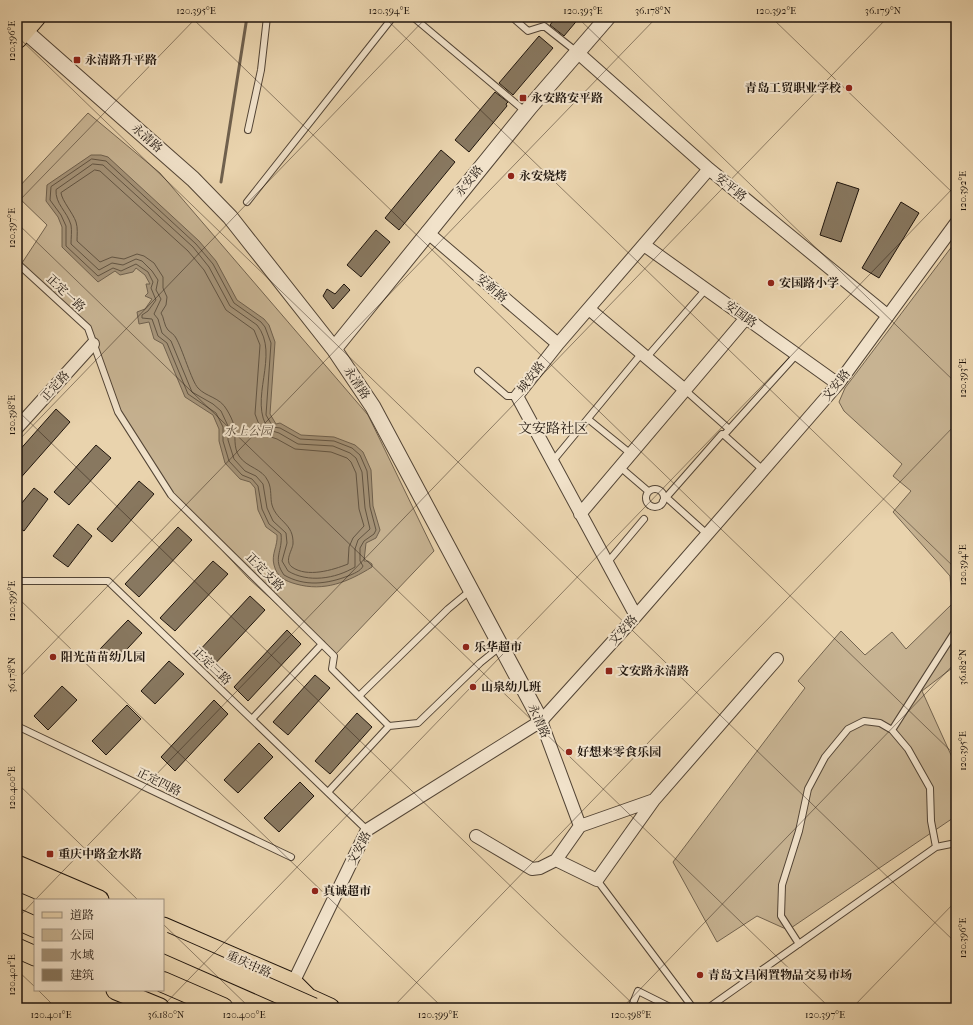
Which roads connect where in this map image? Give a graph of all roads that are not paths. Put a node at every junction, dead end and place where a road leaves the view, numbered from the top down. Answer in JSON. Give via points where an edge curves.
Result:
{"nodes":[{"id":1,"x":267,"y":17,"type":"edge"},
{"id":2,"x":393,"y":17,"type":"edge"},
{"id":3,"x":413,"y":17,"type":"edge"},
{"id":4,"x":512,"y":17,"type":"edge"},
{"id":5,"x":608,"y":17,"type":"edge"},
{"id":6,"x":24,"y":28,"type":"edge"},
{"id":7,"x":577,"y":52,"type":"junction"},
{"id":8,"x":526,"y":112,"type":"junction"},
{"id":9,"x":248,"y":130,"type":"dead end"},
{"id":10,"x":709,"y":169,"type":"junction"},
{"id":11,"x":247,"y":202,"type":"dead end"},
{"id":12,"x":956,"y":223,"type":"edge"},
{"id":13,"x":427,"y":232,"type":"junction"},
{"id":14,"x":644,"y":245,"type":"junction"},
{"id":15,"x":17,"y":263,"type":"edge"},
{"id":16,"x":706,"y":289,"type":"junction"},
{"id":17,"x":589,"y":309,"type":"junction"},
{"id":18,"x":888,"y":316,"type":"junction"},
{"id":19,"x":746,"y":318,"type":"junction"},
{"id":20,"x":93,"y":344,"type":"junction"},
{"id":21,"x":558,"y":344,"type":"junction"},
{"id":22,"x":334,"y":349,"type":"junction"},
{"id":23,"x":797,"y":354,"type":"junction"},
{"id":24,"x":645,"y":355,"type":"junction"},
{"id":25,"x":478,"y":371,"type":"dead end"},
{"id":26,"x":838,"y":384,"type":"junction"},
{"id":27,"x":685,"y":390,"type":"junction"},
{"id":28,"x":516,"y":396,"type":"junction"},
{"id":29,"x":588,"y":419,"type":"junction"},
{"id":30,"x":17,"y":428,"type":"edge"},
{"id":31,"x":729,"y":429,"type":"junction"},
{"id":32,"x":724,"y":435,"type":"junction"},
{"id":33,"x":631,"y":454,"type":"junction"},
{"id":34,"x":552,"y":462,"type":"junction"},
{"id":35,"x":620,"y":467,"type":"junction"},
{"id":36,"x":763,"y":470,"type":"junction"},
{"id":37,"x":648,"y":491,"type":"junction"},
{"id":38,"x":665,"y":500,"type":"junction"},
{"id":39,"x":580,"y":514,"type":"junction"},
{"id":40,"x":644,"y":519,"type":"dead end"},
{"id":41,"x":707,"y":534,"type":"junction"},
{"id":42,"x":607,"y":563,"type":"junction"},
{"id":43,"x":17,"y":581,"type":"edge"},
{"id":44,"x":471,"y":590,"type":"junction"},
{"id":45,"x":636,"y":616,"type":"junction"},
{"id":46,"x":956,"y":630,"type":"edge"},
{"id":47,"x":322,"y":644,"type":"junction"},
{"id":48,"x":501,"y":646,"type":"junction"},
{"id":49,"x":777,"y":659,"type":"dead end"},
{"id":50,"x":359,"y":696,"type":"junction"},
{"id":51,"x":252,"y":719,"type":"junction"},
{"id":52,"x":541,"y":721,"type":"junction"},
{"id":53,"x":17,"y":726,"type":"edge"},
{"id":54,"x":389,"y":726,"type":"junction"},
{"id":55,"x":892,"y":730,"type":"junction"},
{"id":56,"x":328,"y":792,"type":"junction"},
{"id":57,"x":654,"y":800,"type":"junction"},
{"id":58,"x":580,"y":826,"type":"junction"},
{"id":59,"x":367,"y":830,"type":"junction"},
{"id":60,"x":476,"y":836,"type":"dead end"},
{"id":61,"x":956,"y":843,"type":"edge"},
{"id":62,"x":936,"y":848,"type":"junction"},
{"id":63,"x":291,"y":857,"type":"dead end"},
{"id":64,"x":556,"y":860,"type":"junction"},
{"id":65,"x":17,"y":865,"type":"edge"},
{"id":66,"x":17,"y":880,"type":"edge"},
{"id":67,"x":597,"y":880,"type":"junction"},
{"id":68,"x":17,"y":895,"type":"edge"},
{"id":69,"x":62,"y":899,"type":"edge"},
{"id":70,"x":97,"y":899,"type":"edge"},
{"id":71,"x":34,"y":902,"type":"edge"},
{"id":72,"x":17,"y":920,"type":"edge"},
{"id":73,"x":34,"y":927,"type":"edge"},
{"id":74,"x":164,"y":927,"type":"edge"},
{"id":75,"x":17,"y":934,"type":"edge"},
{"id":76,"x":34,"y":941,"type":"edge"},
{"id":77,"x":164,"y":942,"type":"edge"},
{"id":78,"x":799,"y":944,"type":"junction"},
{"id":79,"x":17,"y":948,"type":"edge"},
{"id":80,"x":34,"y":956,"type":"edge"},
{"id":81,"x":164,"y":957,"type":"edge"},
{"id":82,"x":164,"y":982,"type":"edge"},
{"id":83,"x":293,"y":983,"type":"junction"},
{"id":84,"x":118,"y":991,"type":"edge"},
{"id":85,"x":156,"y":991,"type":"edge"},
{"id":86,"x":160,"y":1008,"type":"edge"},
{"id":87,"x":198,"y":1008,"type":"edge"},
{"id":88,"x":223,"y":1008,"type":"edge"},
{"id":89,"x":281,"y":1008,"type":"edge"},
{"id":90,"x":313,"y":1008,"type":"edge"},
{"id":91,"x":330,"y":1008,"type":"edge"},
{"id":92,"x":631,"y":1008,"type":"edge"},
{"id":93,"x":672,"y":1008,"type":"edge"},
{"id":94,"x":693,"y":1008,"type":"edge"},
{"id":95,"x":708,"y":1008,"type":"edge"}],
"edges":[{"from":1,"to":9,"type":"lane","via":[[261,70]]},
{"from":2,"to":11,"type":"lane"},
{"from":3,"to":8,"type":"lane"},
{"from":4,"to":7,"type":"lane","via":[[528,31],[544,26]]},
{"from":5,"to":7,"type":"street","name":"永安路"},
{"from":6,"to":22,"type":"street","name":"永清路","via":[[193,179],[230,217]]},
{"from":7,"to":8,"type":"street","name":"永安路"},
{"from":7,"to":10,"type":"street","name":"安平路"},
{"from":8,"to":13,"type":"street","name":"永安路"},
{"from":10,"to":14,"type":"street","name":"城安路"},
{"from":10,"to":18,"type":"street","name":"安平路"},
{"from":12,"to":18,"type":"street","name":"文安路"},
{"from":13,"to":21,"type":"street","name":"安新路"},
{"from":13,"to":22,"type":"street","name":"永安路"},
{"from":14,"to":16,"type":"street","name":"安国路"},
{"from":14,"to":17,"type":"street","name":"城安路"},
{"from":15,"to":20,"type":"lane","name":"正定一路","via":[[88,328]]},
{"from":16,"to":19,"type":"street","name":"安国路"},
{"from":16,"to":24,"type":"lane"},
{"from":17,"to":21,"type":"street","name":"城安路"},
{"from":17,"to":24,"type":"street"},
{"from":18,"to":26,"type":"street","name":"文安路"},
{"from":19,"to":23,"type":"street","name":"安国路"},
{"from":19,"to":27,"type":"street"},
{"from":20,"to":30,"type":"street","name":"正定路"},
{"from":20,"to":47,"type":"lane","name":"正定支路","via":[[118,412],[171,495]]},
{"from":21,"to":28,"type":"street","name":"城安路"},
{"from":22,"to":44,"type":"street","name":"永清路","via":[[373,407]]},
{"from":23,"to":26,"type":"street","name":"安国路"},
{"from":23,"to":31,"type":"lane"},
{"from":24,"to":27,"type":"street"},
{"from":24,"to":29,"type":"lane"},
{"from":25,"to":28,"type":"lane","via":[[507,396]]},
{"from":26,"to":36,"type":"street","name":"文安路"},
{"from":27,"to":31,"type":"lane"},
{"from":27,"to":33,"type":"street"},
{"from":28,"to":34,"type":"street","name":"城安路"},
{"from":29,"to":33,"type":"lane"},
{"from":29,"to":34,"type":"lane"},
{"from":31,"to":32,"type":"lane"},
{"from":32,"to":36,"type":"lane"},
{"from":32,"to":38,"type":"lane","via":[[722,434]]},
{"from":33,"to":35,"type":"street"},
{"from":34,"to":39,"type":"street","name":"城安路"},
{"from":35,"to":37,"type":"lane"},
{"from":35,"to":39,"type":"street"},
{"from":36,"to":41,"type":"street","name":"文安路"},
{"from":37,"to":38,"type":"lane","via":[[660,490]]},
{"from":37,"to":38,"type":"lane","via":[[645,500],[651,507],[657,507]]},
{"from":38,"to":41,"type":"lane"},
{"from":39,"to":42,"type":"street","name":"城安路"},
{"from":40,"to":42,"type":"lane"},
{"from":41,"to":45,"type":"street","name":"文安路"},
{"from":42,"to":45,"type":"street","name":"城安路"},
{"from":43,"to":51,"type":"lane","name":"正定三路","via":[[108,581]]},
{"from":44,"to":48,"type":"street","name":"永清路"},
{"from":44,"to":50,"type":"lane","via":[[448,609]]},
{"from":45,"to":52,"type":"street","name":"文安路"},
{"from":46,"to":55,"type":"lane"},
{"from":47,"to":50,"type":"lane","name":"正定支路","via":[[334,656],[332,669]]},
{"from":47,"to":51,"type":"lane"},
{"from":48,"to":52,"type":"street","name":"永清路"},
{"from":48,"to":54,"type":"lane","via":[[418,723]]},
{"from":49,"to":57,"type":"street"},
{"from":50,"to":54,"type":"lane","name":"正定支路"},
{"from":51,"to":56,"type":"lane","name":"正定三路"},
{"from":52,"to":58,"type":"street","name":"永清路"},
{"from":52,"to":59,"type":"street","name":"文安路"},
{"from":53,"to":63,"type":"lane","name":"正定四路"},
{"from":54,"to":56,"type":"lane"},
{"from":55,"to":62,"type":"lane","via":[[908,749],[930,788],[931,821]]},
{"from":55,"to":78,"type":"lane","via":[[871,720],[848,729],[825,757],[808,789],[800,831],[782,885],[780,899],[782,921]]},
{"from":56,"to":59,"type":"lane","name":"正定三路"},
{"from":57,"to":58,"type":"street"},
{"from":57,"to":67,"type":"street"},
{"from":58,"to":64,"type":"street"},
{"from":59,"to":83,"type":"street","name":"文安路"},
{"from":60,"to":64,"type":"street","via":[[532,869]]},
{"from":61,"to":62,"type":"lane"},
{"from":62,"to":78,"type":"lane"},
{"from":64,"to":67,"type":"street"},
{"from":65,"to":70,"type":"main road"},
{"from":66,"to":69,"type":"highway"},
{"from":67,"to":94,"type":"lane"},
{"from":68,"to":71,"type":"highway"},
{"from":72,"to":73,"type":"highway"},
{"from":74,"to":83,"type":"main road","name":"重庆中路"},
{"from":75,"to":76,"type":"highway"},
{"from":77,"to":90,"type":"highway","bridge":true},
{"from":78,"to":95,"type":"lane"},
{"from":79,"to":80,"type":"main road"},
{"from":81,"to":89,"type":"highway"},
{"from":82,"to":88,"type":"highway"},
{"from":83,"to":89,"type":"street","name":"文安路"},
{"from":83,"to":91,"type":"main road","name":"重庆中路","via":[[308,998]]},
{"from":84,"to":86,"type":"main road"},
{"from":85,"to":87,"type":"highway"},
{"from":92,"to":93,"type":"lane","via":[[638,992]]}]}
